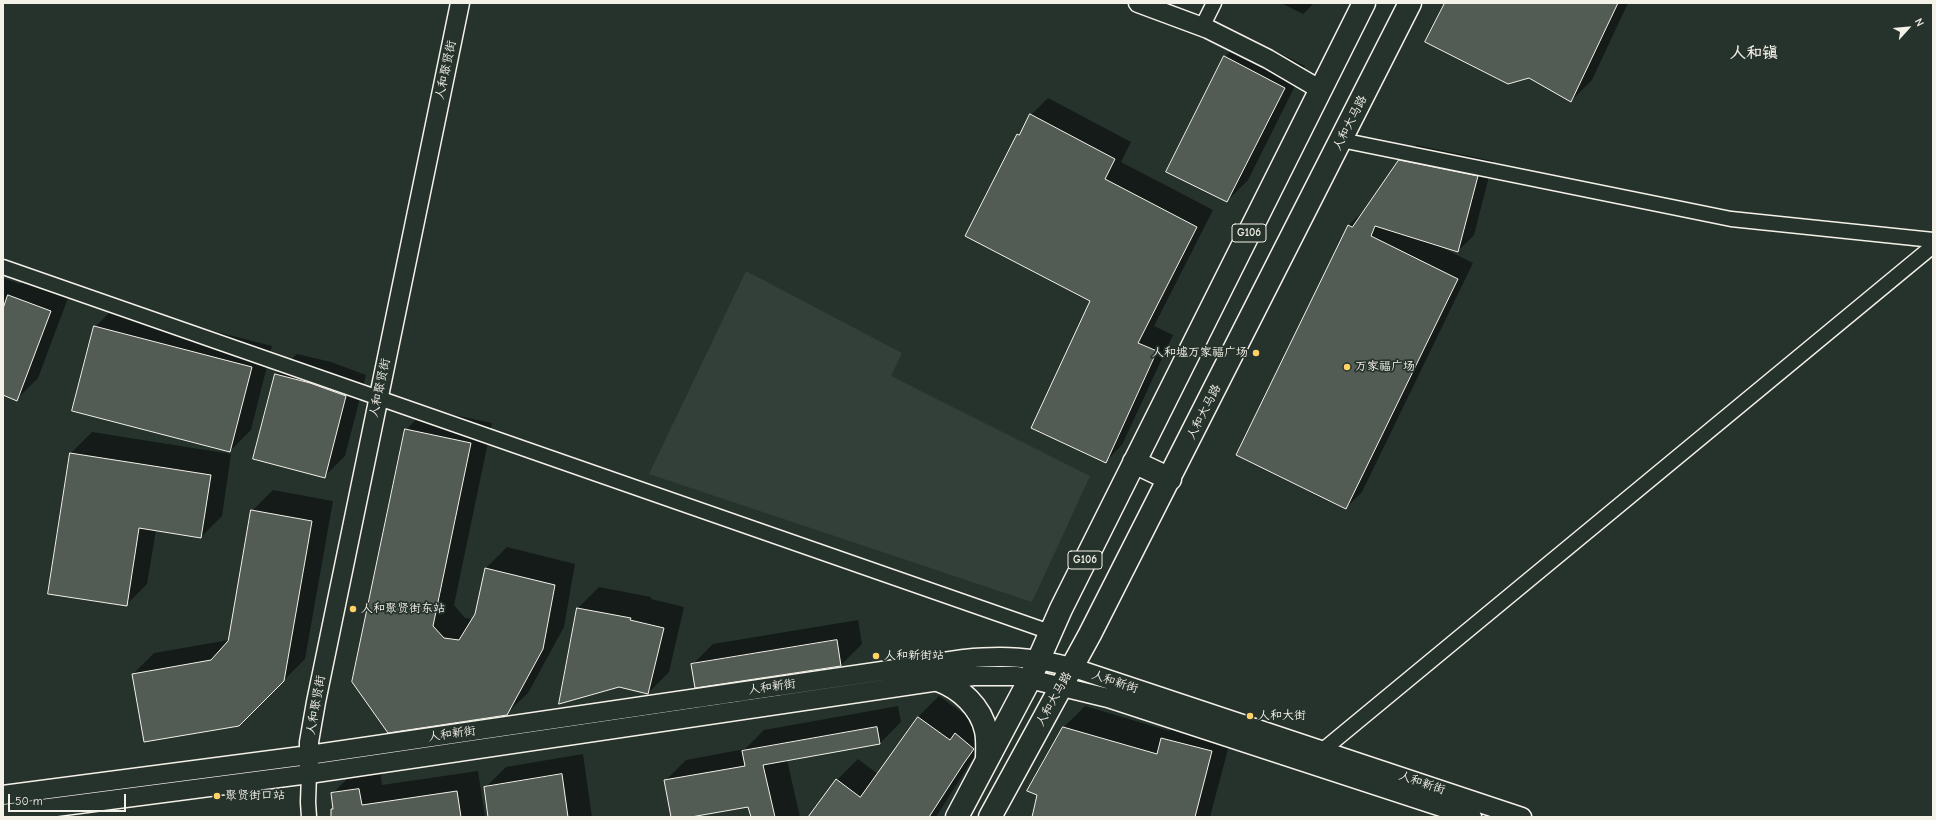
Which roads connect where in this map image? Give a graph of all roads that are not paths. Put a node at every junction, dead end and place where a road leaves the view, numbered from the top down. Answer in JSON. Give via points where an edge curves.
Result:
{"nodes":[{"id":1,"x":460,"y":3,"type":"edge"},
{"id":2,"x":1138,"y":3,"type":"edge"},
{"id":3,"x":1214,"y":3,"type":"edge"},
{"id":4,"x":1364,"y":3,"type":"edge"},
{"id":5,"x":1410,"y":3,"type":"edge"},
{"id":6,"x":1202,"y":27,"type":"junction"},
{"id":7,"x":1321,"y":90,"type":"junction"},
{"id":8,"x":1341,"y":140,"type":"junction"},
{"id":9,"x":1933,"y":240,"type":"edge"},
{"id":10,"x":1933,"y":246,"type":"edge"},
{"id":11,"x":3,"y":267,"type":"edge"},
{"id":12,"x":378,"y":398,"type":"junction"},
{"id":13,"x":1134,"y":462,"type":"junction"},
{"id":14,"x":1170,"y":479,"type":"junction"},
{"id":15,"x":1050,"y":632,"type":"junction"},
{"id":16,"x":1071,"y":667,"type":"junction"},
{"id":17,"x":1034,"y":669,"type":"junction"},
{"id":18,"x":938,"y":680,"type":"junction"},
{"id":19,"x":1061,"y":687,"type":"junction"},
{"id":20,"x":1323,"y":750,"type":"junction"},
{"id":21,"x":309,"y":755,"type":"junction"},
{"id":22,"x":987,"y":761,"type":"junction"},
{"id":23,"x":309,"y":774,"type":"junction"},
{"id":24,"x":3,"y":796,"type":"edge"},
{"id":25,"x":3,"y":814,"type":"edge"},
{"id":26,"x":309,"y":817,"type":"edge"},
{"id":27,"x":957,"y":817,"type":"edge"},
{"id":28,"x":990,"y":817,"type":"edge"},
{"id":29,"x":1472,"y":817,"type":"edge"},
{"id":30,"x":1522,"y":817,"type":"edge"}],
"edges":[{"from":1,"to":12,"type":"street","name":"人和聚贤街"},
{"from":2,"to":6,"type":"street"},
{"from":3,"to":6,"type":"street"},
{"from":4,"to":7,"type":"highway","number":"G106"},
{"from":5,"to":8,"type":"highway","name":"人和大马路"},
{"from":6,"to":7,"type":"street","via":[[1268,59]]},
{"from":7,"to":13,"type":"highway","number":"G106"},
{"from":8,"to":9,"type":"street","via":[[1731,218]]},
{"from":8,"to":14,"type":"highway","name":"人和大马路"},
{"from":10,"to":20,"type":"street"},
{"from":11,"to":12,"type":"street"},
{"from":12,"to":15,"type":"street"},
{"from":12,"to":21,"type":"street","name":"人和聚贤街","via":[[317,694]]},
{"from":13,"to":14,"type":"highway"},
{"from":13,"to":15,"type":"highway","number":"G106"},
{"from":14,"to":16,"type":"highway","name":"人和大马路"},
{"from":15,"to":17,"type":"highway","number":"G106"},
{"from":16,"to":17,"type":"street","name":"人和新街"},
{"from":16,"to":19,"type":"highway","name":"人和大马路"},
{"from":16,"to":20,"type":"street","name":"人和新街"},
{"from":17,"to":18,"type":"street","name":"人和新街","via":[[1000,675]]},
{"from":17,"to":19,"type":"street","name":"人和新街"},
{"from":17,"to":21,"type":"street","name":"人和新街","via":[[1012,656],[964,659]]},
{"from":17,"to":22,"type":"highway","number":"G106"},
{"from":18,"to":22,"type":"highway","via":[[960,691],[978,713],[986,730]]},
{"from":18,"to":23,"type":"street","name":"人和新街"},
{"from":19,"to":28,"type":"highway","name":"人和大马路"},
{"from":19,"to":29,"type":"street","name":"人和新街","via":[[1108,698]]},
{"from":20,"to":30,"type":"street","name":"人和新街"},
{"from":21,"to":23,"type":"street","name":"人和聚贤街"},
{"from":21,"to":24,"type":"street","name":"人和新街"},
{"from":22,"to":27,"type":"highway","number":"G106"},
{"from":23,"to":25,"type":"street","name":"人和新街"},
{"from":23,"to":26,"type":"street"}]}
